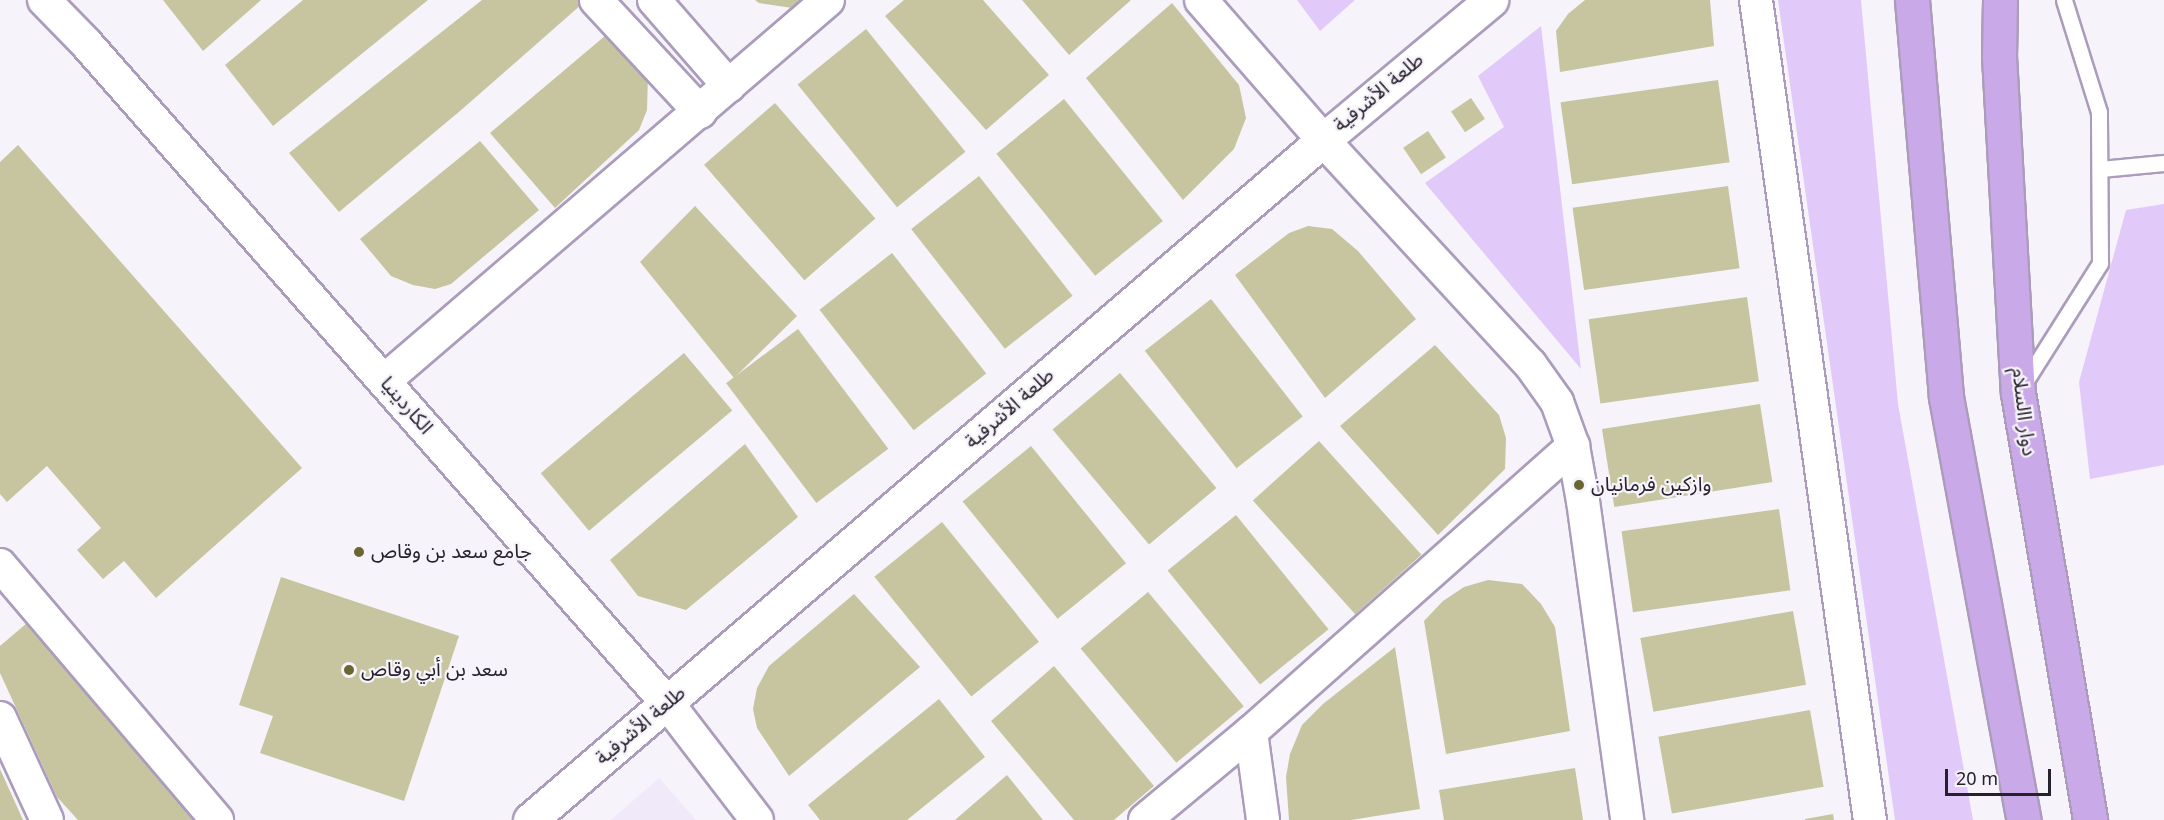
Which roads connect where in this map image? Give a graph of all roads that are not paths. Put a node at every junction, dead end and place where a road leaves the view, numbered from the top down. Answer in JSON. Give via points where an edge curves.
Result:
{"nodes":[{"id":1,"x":44,"y":0,"type":"edge"},
{"id":2,"x":596,"y":0,"type":"edge"},
{"id":3,"x":654,"y":0,"type":"edge"},
{"id":4,"x":828,"y":0,"type":"edge"},
{"id":5,"x":1201,"y":0,"type":"edge"},
{"id":6,"x":1491,"y":0,"type":"edge"},
{"id":7,"x":1756,"y":0,"type":"edge"},
{"id":8,"x":1912,"y":0,"type":"edge"},
{"id":9,"x":2000,"y":0,"type":"edge"},
{"id":10,"x":2064,"y":0,"type":"edge"},
{"id":11,"x":729,"y":86,"type":"junction"},
{"id":12,"x":700,"y":112,"type":"junction"},
{"id":13,"x":1323,"y":140,"type":"junction"},
{"id":14,"x":2164,"y":163,"type":"edge"},
{"id":15,"x":2100,"y":169,"type":"junction"},
{"id":16,"x":384,"y":381,"type":"junction"},
{"id":17,"x":2018,"y":393,"type":"junction"},
{"id":18,"x":1573,"y":446,"type":"junction"},
{"id":19,"x":0,"y":565,"type":"edge"},
{"id":20,"x":668,"y":704,"type":"junction"},
{"id":21,"x":0,"y":718,"type":"edge"},
{"id":22,"x":1251,"y":732,"type":"junction"},
{"id":23,"x":47,"y":820,"type":"edge"},
{"id":24,"x":217,"y":820,"type":"edge"},
{"id":25,"x":530,"y":820,"type":"edge"},
{"id":26,"x":757,"y":820,"type":"edge"},
{"id":27,"x":1145,"y":820,"type":"edge"},
{"id":28,"x":1263,"y":820,"type":"edge"},
{"id":29,"x":1627,"y":820,"type":"edge"},
{"id":30,"x":1870,"y":820,"type":"edge"},
{"id":31,"x":2024,"y":820,"type":"edge"},
{"id":32,"x":2090,"y":820,"type":"edge"}],
"edges":[{"from":1,"to":16,"type":"street","name":"الكاردينيا"},
{"from":2,"to":12,"type":"street"},
{"from":3,"to":11,"type":"street"},
{"from":4,"to":11,"type":"street"},
{"from":5,"to":13,"type":"street"},
{"from":6,"to":13,"type":"main road","name":"طلعة الأشرفية"},
{"from":7,"to":30,"type":"street"},
{"from":8,"to":31,"type":"main road","via":[[1946,397]]},
{"from":9,"to":17,"type":"main road","name":"دوار االسلام"},
{"from":10,"to":15,"type":"lane","via":[[2099,112]]},
{"from":11,"to":12,"type":"street"},
{"from":12,"to":16,"type":"street"},
{"from":13,"to":18,"type":"street","via":[[1530,364],[1557,402]]},
{"from":13,"to":20,"type":"main road","name":"طلعة الأشرفية"},
{"from":14,"to":15,"type":"lane"},
{"from":15,"to":17,"type":"lane","via":[[2100,263]]},
{"from":16,"to":20,"type":"street","name":"الكاردينيا"},
{"from":17,"to":32,"type":"main road","name":"دوار االسلام"},
{"from":18,"to":22,"type":"street"},
{"from":18,"to":29,"type":"street"},
{"from":19,"to":24,"type":"street"},
{"from":20,"to":25,"type":"main road","name":"طلعة الأشرفية"},
{"from":20,"to":26,"type":"street","name":"الكاردينيا"},
{"from":21,"to":23,"type":"street"},
{"from":22,"to":27,"type":"street"},
{"from":22,"to":28,"type":"street"}]}
